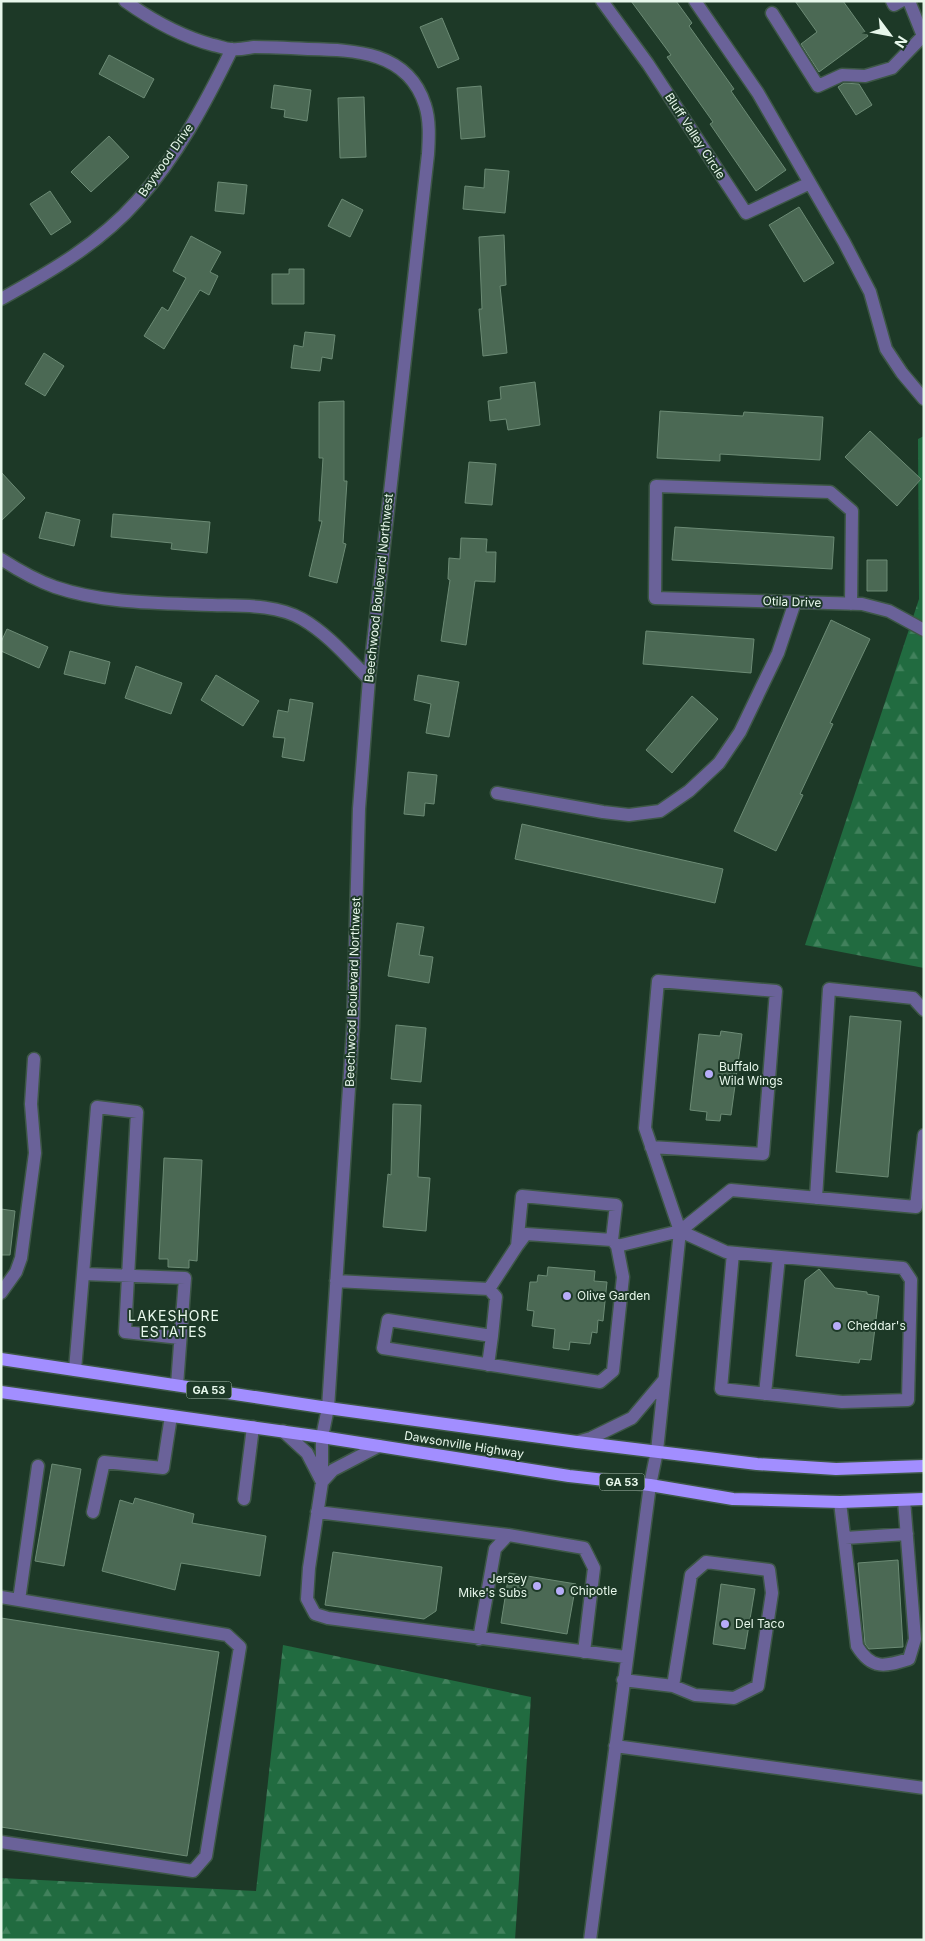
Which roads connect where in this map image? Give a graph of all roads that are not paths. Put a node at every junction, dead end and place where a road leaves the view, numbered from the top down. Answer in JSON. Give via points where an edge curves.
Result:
{"nodes":[{"id":1,"x":125,"y":1,"type":"edge"},
{"id":2,"x":602,"y":1,"type":"edge"},
{"id":3,"x":695,"y":1,"type":"edge"},
{"id":4,"x":892,"y":1,"type":"edge"},
{"id":5,"x":901,"y":1,"type":"edge"},
{"id":6,"x":909,"y":1,"type":"edge"},
{"id":7,"x":772,"y":13,"type":"dead end"},
{"id":8,"x":232,"y":50,"type":"junction"},
{"id":9,"x":810,"y":183,"type":"junction"},
{"id":10,"x":1,"y":299,"type":"edge"},
{"id":11,"x":924,"y":399,"type":"edge"},
{"id":12,"x":1,"y":559,"type":"edge"},
{"id":13,"x":795,"y":602,"type":"junction"},
{"id":14,"x":851,"y":604,"type":"junction"},
{"id":15,"x":924,"y":630,"type":"edge"},
{"id":16,"x":369,"y":679,"type":"junction"},
{"id":17,"x":497,"y":793,"type":"dead end"},
{"id":18,"x":924,"y":1010,"type":"edge"},
{"id":19,"x":34,"y":1059,"type":"dead end"},
{"id":20,"x":924,"y":1136,"type":"edge"},
{"id":21,"x":651,"y":1147,"type":"junction"},
{"id":22,"x":816,"y":1198,"type":"junction"},
{"id":23,"x":680,"y":1231,"type":"junction"},
{"id":24,"x":615,"y":1243,"type":"junction"},
{"id":25,"x":517,"y":1246,"type":"junction"},
{"id":26,"x":733,"y":1253,"type":"junction"},
{"id":27,"x":779,"y":1257,"type":"junction"},
{"id":28,"x":84,"y":1274,"type":"junction"},
{"id":29,"x":128,"y":1276,"type":"junction"},
{"id":30,"x":336,"y":1281,"type":"junction"},
{"id":31,"x":489,"y":1289,"type":"junction"},
{"id":32,"x":1,"y":1293,"type":"edge"},
{"id":33,"x":492,"y":1336,"type":"junction"},
{"id":34,"x":180,"y":1338,"type":"junction"},
{"id":35,"x":1,"y":1358,"type":"edge"},
{"id":36,"x":488,"y":1365,"type":"junction"},
{"id":37,"x":75,"y":1370,"type":"junction"},
{"id":38,"x":664,"y":1380,"type":"junction"},
{"id":39,"x":177,"y":1385,"type":"junction"},
{"id":40,"x":1,"y":1392,"type":"edge"},
{"id":41,"x":765,"y":1394,"type":"junction"},
{"id":42,"x":328,"y":1408,"type":"junction"},
{"id":43,"x":170,"y":1416,"type":"junction"},
{"id":44,"x":252,"y":1427,"type":"junction"},
{"id":45,"x":283,"y":1432,"type":"junction"},
{"id":46,"x":322,"y":1437,"type":"junction"},
{"id":47,"x":577,"y":1442,"type":"junction"},
{"id":48,"x":379,"y":1446,"type":"junction"},
{"id":49,"x":657,"y":1451,"type":"junction"},
{"id":50,"x":38,"y":1466,"type":"dead end"},
{"id":51,"x":924,"y":1466,"type":"edge"},
{"id":52,"x":322,"y":1482,"type":"junction"},
{"id":53,"x":650,"y":1485,"type":"junction"},
{"id":54,"x":244,"y":1499,"type":"dead end"},
{"id":55,"x":924,"y":1499,"type":"edge"},
{"id":56,"x":904,"y":1500,"type":"junction"},
{"id":57,"x":840,"y":1502,"type":"junction"},
{"id":58,"x":93,"y":1512,"type":"dead end"},
{"id":59,"x":318,"y":1512,"type":"junction"},
{"id":60,"x":907,"y":1534,"type":"junction"},
{"id":61,"x":508,"y":1535,"type":"junction"},
{"id":62,"x":845,"y":1538,"type":"junction"},
{"id":63,"x":1,"y":1597,"type":"edge"},
{"id":64,"x":19,"y":1600,"type":"junction"},
{"id":65,"x":479,"y":1639,"type":"junction"},
{"id":66,"x":584,"y":1652,"type":"junction"},
{"id":67,"x":626,"y":1657,"type":"junction"},
{"id":68,"x":623,"y":1680,"type":"junction"},
{"id":69,"x":673,"y":1686,"type":"junction"},
{"id":70,"x":615,"y":1746,"type":"junction"},
{"id":71,"x":924,"y":1788,"type":"edge"},
{"id":72,"x":1,"y":1842,"type":"edge"},
{"id":73,"x":590,"y":1940,"type":"edge"}],
"edges":[{"from":1,"to":8,"type":"street","name":"Beechwood Boulevard Northwest","via":[[156,23],[189,38]]},
{"from":2,"to":9,"type":"street","name":"Bluff Valley Circle","via":[[648,64],[746,213]]},
{"from":3,"to":9,"type":"street","via":[[758,93]]},
{"from":4,"to":5,"type":"street","via":[[894,5]]},
{"from":6,"to":7,"type":"street","via":[[923,36],[892,68],[865,76],[842,75],[818,86]]},
{"from":8,"to":10,"type":"street","name":"Baywood Drive","via":[[191,126],[137,202],[75,255]]},
{"from":8,"to":16,"type":"street","name":"Beechwood Boulevard Northwest","via":[[338,50],[369,54],[405,72],[425,105],[429,128],[428,154]]},
{"from":9,"to":11,"type":"street","via":[[870,292],[886,349]]},
{"from":12,"to":16,"type":"street","via":[[22,573],[55,587],[115,600],[253,606],[284,612],[301,618],[326,635]]},
{"from":13,"to":14,"type":"street","name":"Otila Drive"},
{"from":13,"to":14,"type":"street","name":"Otila Drive","via":[[654,598],[656,486],[830,492],[852,511]]},
{"from":13,"to":17,"type":"street","via":[[778,653],[740,732],[719,763],[689,791],[660,811],[629,816]]},
{"from":14,"to":15,"type":"street","name":"Otila Drive","via":[[889,611]]},
{"from":16,"to":30,"type":"street","name":"Beechwood Boulevard Northwest","via":[[359,809],[353,1027]]},
{"from":18,"to":22,"type":"street","via":[[913,998],[829,989]]},
{"from":19,"to":32,"type":"street","via":[[31,1104],[35,1153],[20,1258],[16,1272]]},
{"from":20,"to":22,"type":"street","via":[[916,1207]]},
{"from":21,"to":21,"type":"street","via":[[645,1128],[658,982],[776,991],[763,1154]]},
{"from":21,"to":23,"type":"street"},
{"from":22,"to":23,"type":"street","via":[[731,1190]]},
{"from":23,"to":24,"type":"street"},
{"from":23,"to":26,"type":"street"},
{"from":23,"to":38,"type":"street"},
{"from":24,"to":25,"type":"street","via":[[526,1234]]},
{"from":24,"to":25,"type":"street","via":[[616,1205],[522,1196]]},
{"from":24,"to":36,"type":"street","via":[[623,1277],[613,1371],[600,1382]]},
{"from":25,"to":31,"type":"street"},
{"from":26,"to":27,"type":"street"},
{"from":26,"to":41,"type":"street","via":[[721,1389]]},
{"from":27,"to":41,"type":"street"},
{"from":27,"to":41,"type":"street","via":[[903,1268],[911,1280],[908,1400],[842,1402]]},
{"from":28,"to":29,"type":"street"},
{"from":28,"to":29,"type":"street","via":[[97,1107],[136,1112]]},
{"from":28,"to":37,"type":"street"},
{"from":29,"to":34,"type":"street","via":[[125,1332]]},
{"from":29,"to":34,"type":"street","via":[[185,1278]]},
{"from":30,"to":31,"type":"street"},
{"from":30,"to":42,"type":"street","name":"Beechwood Boulevard Northwest"},
{"from":31,"to":33,"type":"street","via":[[496,1297]]},
{"from":33,"to":36,"type":"street"},
{"from":33,"to":36,"type":"street","via":[[388,1320],[383,1348]]},
{"from":34,"to":39,"type":"street"},
{"from":35,"to":37,"type":"main road","name":"Dawsonville Highway","number":"GA 53"},
{"from":37,"to":39,"type":"main road","name":"Dawsonville Highway","number":"GA 53"},
{"from":38,"to":47,"type":"street","via":[[632,1418]]},
{"from":38,"to":49,"type":"street"},
{"from":39,"to":42,"type":"main road","name":"Dawsonville Highway","number":"GA 53"},
{"from":40,"to":43,"type":"main road","name":"Dawsonville Highway","number":"GA 53"},
{"from":42,"to":46,"type":"street","name":"Beechwood Boulevard Northwest"},
{"from":42,"to":47,"type":"main road","name":"Dawsonville Highway","number":"GA 53"},
{"from":43,"to":44,"type":"main road","name":"Dawsonville Highway","number":"GA 53"},
{"from":43,"to":58,"type":"street","via":[[163,1468],[104,1462]]},
{"from":44,"to":45,"type":"main road","name":"Dawsonville Highway","number":"GA 53"},
{"from":44,"to":54,"type":"street"},
{"from":45,"to":46,"type":"main road","name":"Dawsonville Highway","number":"GA 53"},
{"from":45,"to":52,"type":"street","via":[[307,1453]]},
{"from":46,"to":48,"type":"main road","name":"Dawsonville Highway","number":"GA 53"},
{"from":46,"to":52,"type":"street","name":"Beechwood Boulevard Northwest"},
{"from":47,"to":49,"type":"main road","name":"Dawsonville Highway","number":"GA 53"},
{"from":48,"to":52,"type":"street","via":[[333,1470]]},
{"from":48,"to":53,"type":"main road","name":"Dawsonville Highway","number":"GA 53","via":[[569,1476]]},
{"from":49,"to":51,"type":"main road","name":"Dawsonville Highway","number":"GA 53","via":[[757,1464],[836,1469]]},
{"from":49,"to":53,"type":"street"},
{"from":50,"to":64,"type":"street"},
{"from":52,"to":59,"type":"street","name":"Beechwood Boulevard Northwest"},
{"from":53,"to":57,"type":"main road","name":"Dawsonville Highway","number":"GA 53","via":[[733,1499]]},
{"from":53,"to":67,"type":"street"},
{"from":55,"to":56,"type":"main road","name":"Dawsonville Highway","number":"GA 53"},
{"from":56,"to":57,"type":"main road","name":"Dawsonville Highway","number":"GA 53"},
{"from":56,"to":60,"type":"street"},
{"from":57,"to":62,"type":"street"},
{"from":59,"to":61,"type":"street"},
{"from":59,"to":65,"type":"street","name":"Beechwood Boulevard Northwest","via":[[307,1599],[315,1614]]},
{"from":60,"to":62,"type":"street"},
{"from":60,"to":62,"type":"street","via":[[915,1639],[910,1659],[884,1666],[864,1658],[857,1646]]},
{"from":61,"to":65,"type":"street","via":[[495,1549]]},
{"from":61,"to":66,"type":"street","via":[[584,1548],[594,1568]]},
{"from":63,"to":64,"type":"street"},
{"from":64,"to":72,"type":"street","via":[[227,1635],[240,1647],[206,1856],[193,1871]]},
{"from":65,"to":66,"type":"street"},
{"from":66,"to":67,"type":"street"},
{"from":67,"to":68,"type":"street"},
{"from":68,"to":69,"type":"street"},
{"from":68,"to":70,"type":"street"},
{"from":69,"to":69,"type":"street","via":[[691,1575],[706,1562],[768,1570],[772,1593],[758,1686],[734,1698],[695,1694]]},
{"from":70,"to":71,"type":"street"},
{"from":70,"to":73,"type":"street"}]}
